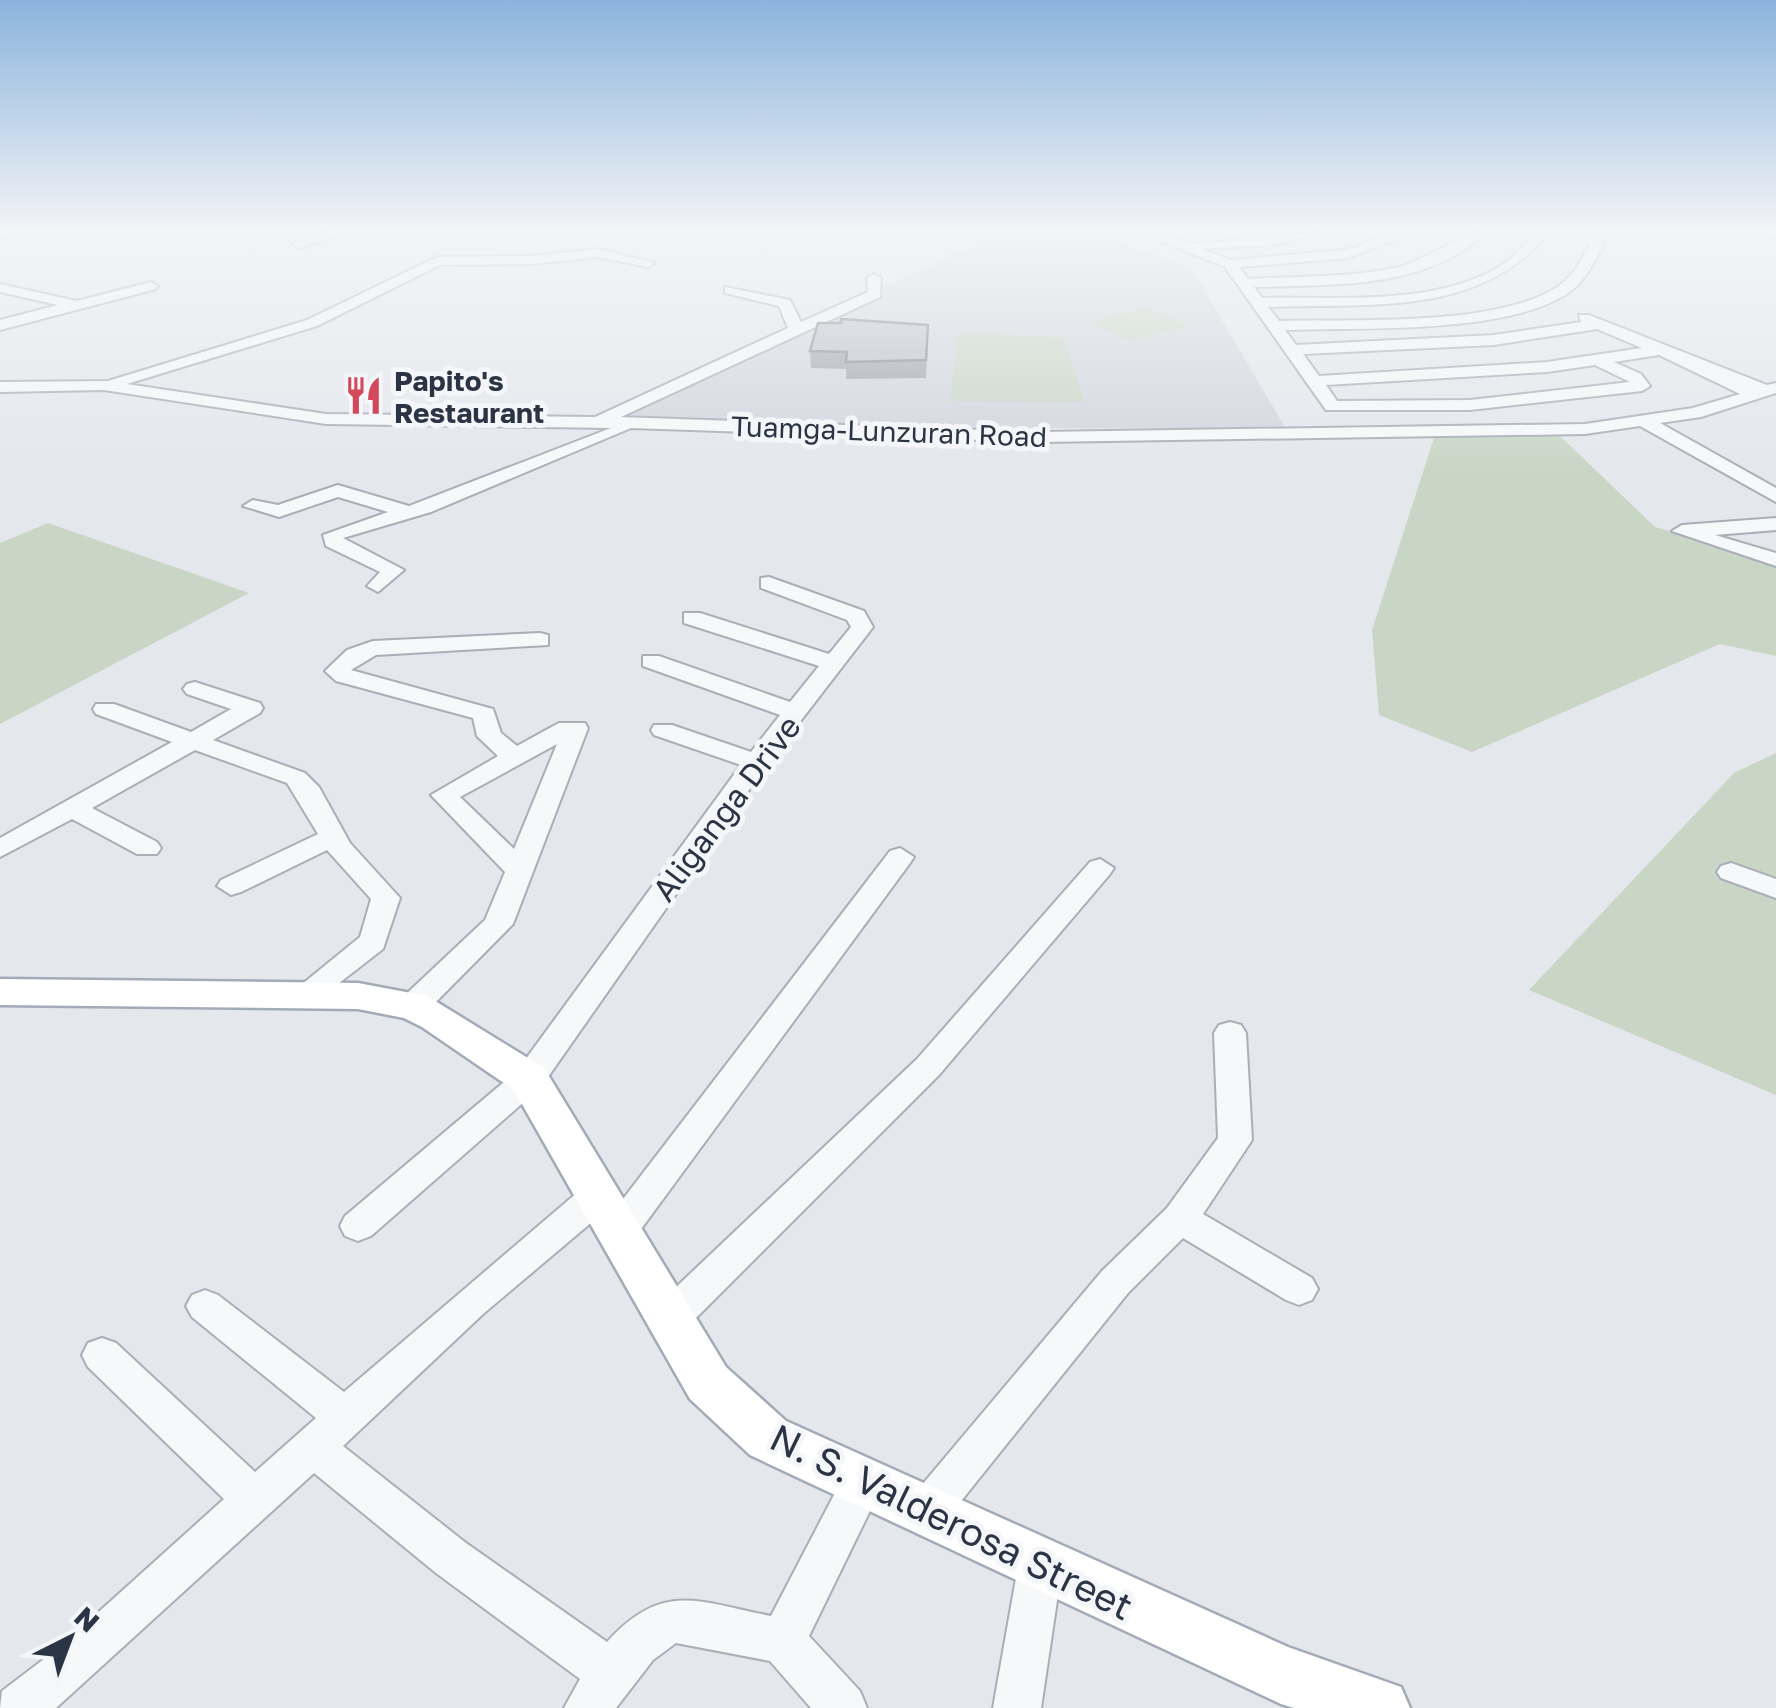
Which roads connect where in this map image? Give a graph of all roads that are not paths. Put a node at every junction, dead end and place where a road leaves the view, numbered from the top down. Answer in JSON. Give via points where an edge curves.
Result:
{"nodes":[{"id":1,"x":58,"y":311,"type":"edge"},
{"id":2,"x":338,"y":311,"type":"edge"},
{"id":3,"x":789,"y":311,"type":"edge"},
{"id":4,"x":836,"y":311,"type":"edge"},
{"id":5,"x":1265,"y":311,"type":"edge"},
{"id":6,"x":1491,"y":311,"type":"edge"},
{"id":7,"x":1566,"y":311,"type":"edge"},
{"id":8,"x":66,"y":324,"type":"dead end"},
{"id":9,"x":1600,"y":324,"type":"junction"},
{"id":10,"x":0,"y":326,"type":"edge"},
{"id":11,"x":1276,"y":326,"type":"junction"},
{"id":12,"x":796,"y":328,"type":"junction"},
{"id":13,"x":0,"y":343,"type":"edge"},
{"id":14,"x":1288,"y":350,"type":"junction"},
{"id":15,"x":1662,"y":350,"type":"junction"},
{"id":16,"x":1601,"y":362,"type":"junction"},
{"id":17,"x":1312,"y":381,"type":"junction"},
{"id":18,"x":104,"y":385,"type":"junction"},
{"id":19,"x":0,"y":387,"type":"edge"},
{"id":20,"x":1764,"y":391,"type":"edge"},
{"id":21,"x":1645,"y":422,"type":"junction"},
{"id":22,"x":595,"y":423,"type":"junction"},
{"id":23,"x":634,"y":424,"type":"junction"},
{"id":24,"x":1772,"y":489,"type":"edge"},
{"id":25,"x":254,"y":506,"type":"dead end"},
{"id":26,"x":410,"y":512,"type":"junction"},
{"id":27,"x":1776,"y":524,"type":"edge"},
{"id":28,"x":1776,"y":560,"type":"edge"},
{"id":29,"x":769,"y":583,"type":"dead end"},
{"id":30,"x":378,"y":586,"type":"dead end"},
{"id":31,"x":692,"y":618,"type":"dead end"},
{"id":32,"x":540,"y":640,"type":"dead end"},
{"id":33,"x":436,"y":646,"type":"junction"},
{"id":34,"x":478,"y":658,"type":"dead end"},
{"id":35,"x":651,"y":662,"type":"dead end"},
{"id":36,"x":834,"y":663,"type":"junction"},
{"id":37,"x":196,"y":689,"type":"dead end"},
{"id":38,"x":105,"y":709,"type":"dead end"},
{"id":39,"x":798,"y":713,"type":"junction"},
{"id":40,"x":662,"y":730,"type":"dead end"},
{"id":41,"x":196,"y":741,"type":"junction"},
{"id":42,"x":514,"y":756,"type":"junction"},
{"id":43,"x":756,"y":762,"type":"junction"},
{"id":44,"x":73,"y":809,"type":"junction"},
{"id":45,"x":333,"y":837,"type":"junction"},
{"id":46,"x":147,"y":848,"type":"dead end"},
{"id":47,"x":0,"y":849,"type":"edge"},
{"id":48,"x":900,"y":858,"type":"dead end"},
{"id":49,"x":518,"y":868,"type":"junction"},
{"id":50,"x":1100,"y":868,"type":"dead end"},
{"id":51,"x":1731,"y":872,"type":"dead end"},
{"id":52,"x":230,"y":886,"type":"dead end"},
{"id":53,"x":1776,"y":889,"type":"edge"},
{"id":54,"x":0,"y":992,"type":"edge"},
{"id":55,"x":306,"y":994,"type":"junction"},
{"id":56,"x":413,"y":1006,"type":"junction"},
{"id":57,"x":1230,"y":1034,"type":"dead end"},
{"id":58,"x":529,"y":1079,"type":"junction"},
{"id":59,"x":609,"y":1213,"type":"junction"},
{"id":60,"x":1180,"y":1218,"type":"junction"},
{"id":61,"x":358,"y":1226,"type":"dead end"},
{"id":62,"x":1299,"y":1289,"type":"dead end"},
{"id":63,"x":205,"y":1306,"type":"dead end"},
{"id":64,"x":668,"y":1320,"type":"junction"},
{"id":65,"x":102,"y":1355,"type":"dead end"},
{"id":66,"x":345,"y":1418,"type":"junction"},
{"id":67,"x":313,"y":1447,"type":"junction"},
{"id":68,"x":864,"y":1482,"type":"junction"},
{"id":69,"x":255,"y":1500,"type":"junction"},
{"id":70,"x":926,"y":1512,"type":"junction"},
{"id":71,"x":1040,"y":1566,"type":"junction"},
{"id":72,"x":782,"y":1641,"type":"junction"},
{"id":73,"x":600,"y":1691,"type":"edge"},
{"id":74,"x":19,"y":1708,"type":"edge"},
{"id":75,"x":843,"y":1708,"type":"edge"},
{"id":76,"x":1017,"y":1708,"type":"edge"},
{"id":77,"x":1380,"y":1708,"type":"edge"}],
"edges":[{"from":1,"to":10,"type":"street"},
{"from":2,"to":18,"type":"street"},
{"from":3,"to":12,"type":"street"},
{"from":4,"to":12,"type":"street"},
{"from":5,"to":11,"type":"street"},
{"from":6,"to":11,"type":"street"},
{"from":7,"to":9,"type":"street"},
{"from":8,"to":13,"type":"street"},
{"from":9,"to":14,"type":"street","via":[[1494,340]]},
{"from":9,"to":15,"type":"street"},
{"from":11,"to":14,"type":"street"},
{"from":12,"to":22,"type":"street"},
{"from":14,"to":17,"type":"street"},
{"from":15,"to":16,"type":"street"},
{"from":15,"to":20,"type":"street"},
{"from":16,"to":17,"type":"street"},
{"from":16,"to":17,"type":"street","via":[[1642,386],[1470,406],[1347,408],[1327,404]]},
{"from":18,"to":19,"type":"street","name":"Tuamga-Lunzuran Road"},
{"from":18,"to":22,"type":"street","name":"Tuamga-Lunzuran Road","via":[[292,417]]},
{"from":20,"to":21,"type":"street","name":"Tuamga-Lunzuran Road"},
{"from":21,"to":23,"type":"street","name":"Tuamga-Lunzuran Road","via":[[1041,436]]},
{"from":21,"to":24,"type":"street"},
{"from":22,"to":23,"type":"street","name":"Tuamga-Lunzuran Road"},
{"from":23,"to":26,"type":"street"},
{"from":25,"to":26,"type":"street","via":[[272,512],[338,491]]},
{"from":26,"to":30,"type":"street","via":[[330,538],[394,570]]},
{"from":27,"to":28,"type":"street","via":[[1682,531]]},
{"from":29,"to":36,"type":"street","name":"Aliganga Drive","via":[[860,618],[862,627]]},
{"from":31,"to":36,"type":"street"},
{"from":32,"to":33,"type":"street"},
{"from":33,"to":34,"type":"street"},
{"from":33,"to":42,"type":"street","via":[[373,648],[337,670],[484,714],[489,736]]},
{"from":35,"to":39,"type":"street"},
{"from":36,"to":39,"type":"street","name":"Aliganga Drive"},
{"from":37,"to":41,"type":"street","via":[[250,708]]},
{"from":38,"to":41,"type":"street"},
{"from":39,"to":43,"type":"street","name":"Aliganga Drive"},
{"from":40,"to":43,"type":"street"},
{"from":41,"to":44,"type":"street"},
{"from":41,"to":45,"type":"street","via":[[296,778]]},
{"from":42,"to":49,"type":"street","via":[[444,795]]},
{"from":42,"to":49,"type":"street","via":[[568,728],[578,730]]},
{"from":43,"to":58,"type":"street","name":"Aliganga Drive"},
{"from":44,"to":46,"type":"street"},
{"from":44,"to":47,"type":"street"},
{"from":45,"to":52,"type":"street"},
{"from":45,"to":55,"type":"street","via":[[386,898],[385,911],[373,942]]},
{"from":48,"to":59,"type":"street"},
{"from":49,"to":56,"type":"street","via":[[498,924]]},
{"from":50,"to":64,"type":"street","via":[[928,1067]]},
{"from":51,"to":53,"type":"street"},
{"from":54,"to":55,"type":"main road","name":"N. S. Valderosa Street"},
{"from":55,"to":56,"type":"main road","name":"N. S. Valderosa Street"},
{"from":56,"to":58,"type":"main road","name":"N. S. Valderosa Street"},
{"from":57,"to":60,"type":"street","via":[[1235,1140]]},
{"from":58,"to":59,"type":"main road","name":"N. S. Valderosa Street"},
{"from":58,"to":61,"type":"street","name":"Aliganga Drive"},
{"from":59,"to":64,"type":"main road","name":"N. S. Valderosa Street"},
{"from":59,"to":66,"type":"street","via":[[470,1303]]},
{"from":60,"to":62,"type":"street"},
{"from":60,"to":70,"type":"street","via":[[1115,1282]]},
{"from":63,"to":66,"type":"street"},
{"from":64,"to":68,"type":"main road","name":"N. S. Valderosa Street","via":[[708,1384],[768,1438]]},
{"from":65,"to":69,"type":"street"},
{"from":66,"to":67,"type":"street"},
{"from":67,"to":69,"type":"street"},
{"from":67,"to":73,"type":"street"},
{"from":68,"to":70,"type":"main road","name":"N. S. Valderosa Street"},
{"from":68,"to":72,"type":"street"},
{"from":69,"to":74,"type":"street"},
{"from":70,"to":71,"type":"main road","name":"N. S. Valderosa Street"},
{"from":71,"to":76,"type":"street"},
{"from":71,"to":77,"type":"main road","name":"N. S. Valderosa Street","via":[[1281,1674]]},
{"from":72,"to":73,"type":"street","via":[[676,1620],[648,1633]]},
{"from":72,"to":75,"type":"street"}]}
